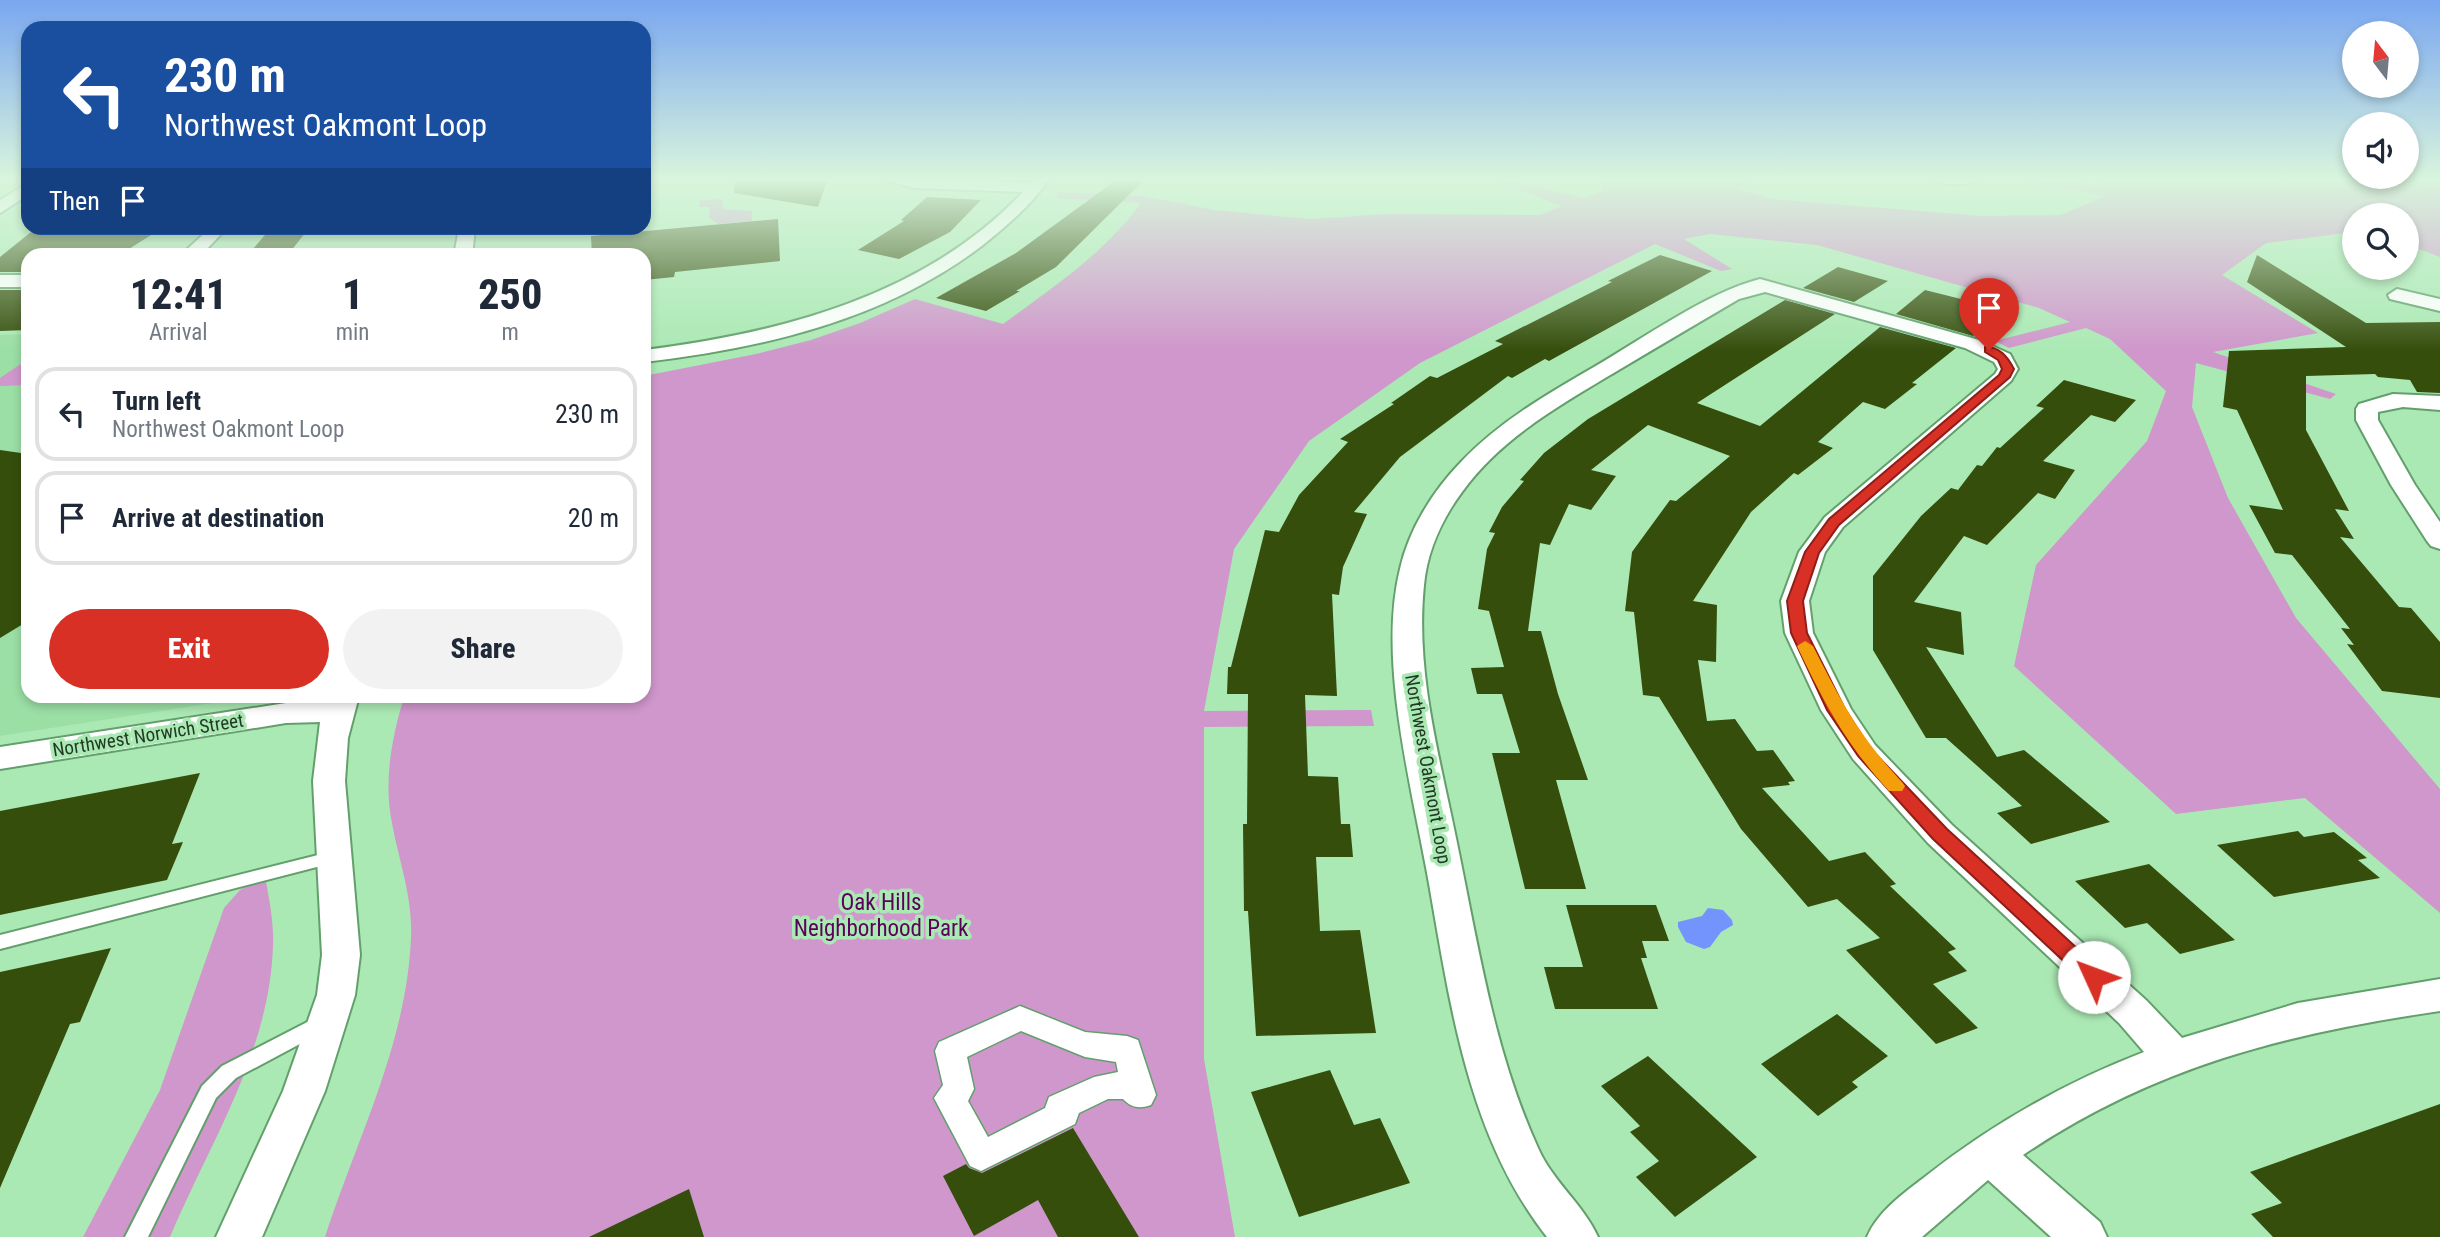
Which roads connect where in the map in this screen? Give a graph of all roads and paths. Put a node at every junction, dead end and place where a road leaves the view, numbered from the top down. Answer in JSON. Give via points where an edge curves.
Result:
{"nodes":[{"id":1,"x":211,"y":236,"type":"edge"},
{"id":2,"x":983,"y":236,"type":"edge"},
{"id":3,"x":198,"y":248,"type":"edge"},
{"id":4,"x":0,"y":281,"type":"edge"},
{"id":5,"x":21,"y":281,"type":"edge"},
{"id":6,"x":2397,"y":295,"type":"dead end"},
{"id":7,"x":2440,"y":305,"type":"edge"},
{"id":8,"x":651,"y":355,"type":"edge"},
{"id":9,"x":2440,"y":403,"type":"edge"},
{"id":10,"x":2440,"y":541,"type":"edge"},
{"id":11,"x":341,"y":704,"type":"edge"},
{"id":12,"x":0,"y":758,"type":"edge"},
{"id":13,"x":334,"y":857,"type":"junction"},
{"id":14,"x":0,"y":942,"type":"edge"},
{"id":15,"x":2440,"y":995,"type":"edge"},
{"id":16,"x":327,"y":1020,"type":"junction"},
{"id":17,"x":2175,"y":1058,"type":"junction"},
{"id":18,"x":950,"y":1098,"type":"joint"},
{"id":19,"x":1990,"y":1154,"type":"junction"},
{"id":20,"x":136,"y":1237,"type":"edge"},
{"id":21,"x":239,"y":1237,"type":"edge"},
{"id":22,"x":1575,"y":1237,"type":"edge"},
{"id":23,"x":1890,"y":1237,"type":"edge"},
{"id":24,"x":2084,"y":1237,"type":"edge"}],
"edges":[{"from":1,"to":3,"type":"street"},
{"from":2,"to":8,"type":"street","via":[[887,295],[836,314],[751,340]]},
{"from":4,"to":5,"type":"street"},
{"from":6,"to":7,"type":"street"},
{"from":9,"to":10,"type":"street","via":[[2385,402],[2366,413],[2403,485]]},
{"from":11,"to":12,"type":"street","name":"Northwest Norwich Street"},
{"from":11,"to":13,"type":"street","via":[[330,755]]},
{"from":13,"to":14,"type":"lane"},
{"from":13,"to":16,"type":"street","via":[[341,955],[336,995]]},
{"from":15,"to":17,"type":"street","via":[[2253,1031]]},
{"from":16,"to":20,"type":"lane","via":[[229,1072],[209,1092]]},
{"from":16,"to":21,"type":"street","via":[[304,1091]]},
{"from":17,"to":19,"type":"street","via":[[2080,1099]]},
{"from":17,"to":22,"type":"street","name":"Northwest Oakmont Loop","via":[[2133,1012],[1940,834],[1864,752],[1836,710],[1799,633],[1795,601],[1812,552],[1834,522],[2004,377],[2008,369],[2003,358],[1972,344],[1796,293],[1761,286],[1742,290],[1497,438],[1455,483],[1434,514],[1410,585],[1408,653],[1416,719],[1476,1031],[1522,1161]]},
{"from":18,"to":18,"type":"street","via":[[959,1088],[950,1051],[1020,1018],[1096,1048],[1127,1049],[1140,1095],[1130,1085],[1105,1086],[1060,1107],[1064,1114],[981,1156]]},
{"from":19,"to":23,"type":"street","via":[[1912,1214]]},
{"from":19,"to":24,"type":"street"}]}
